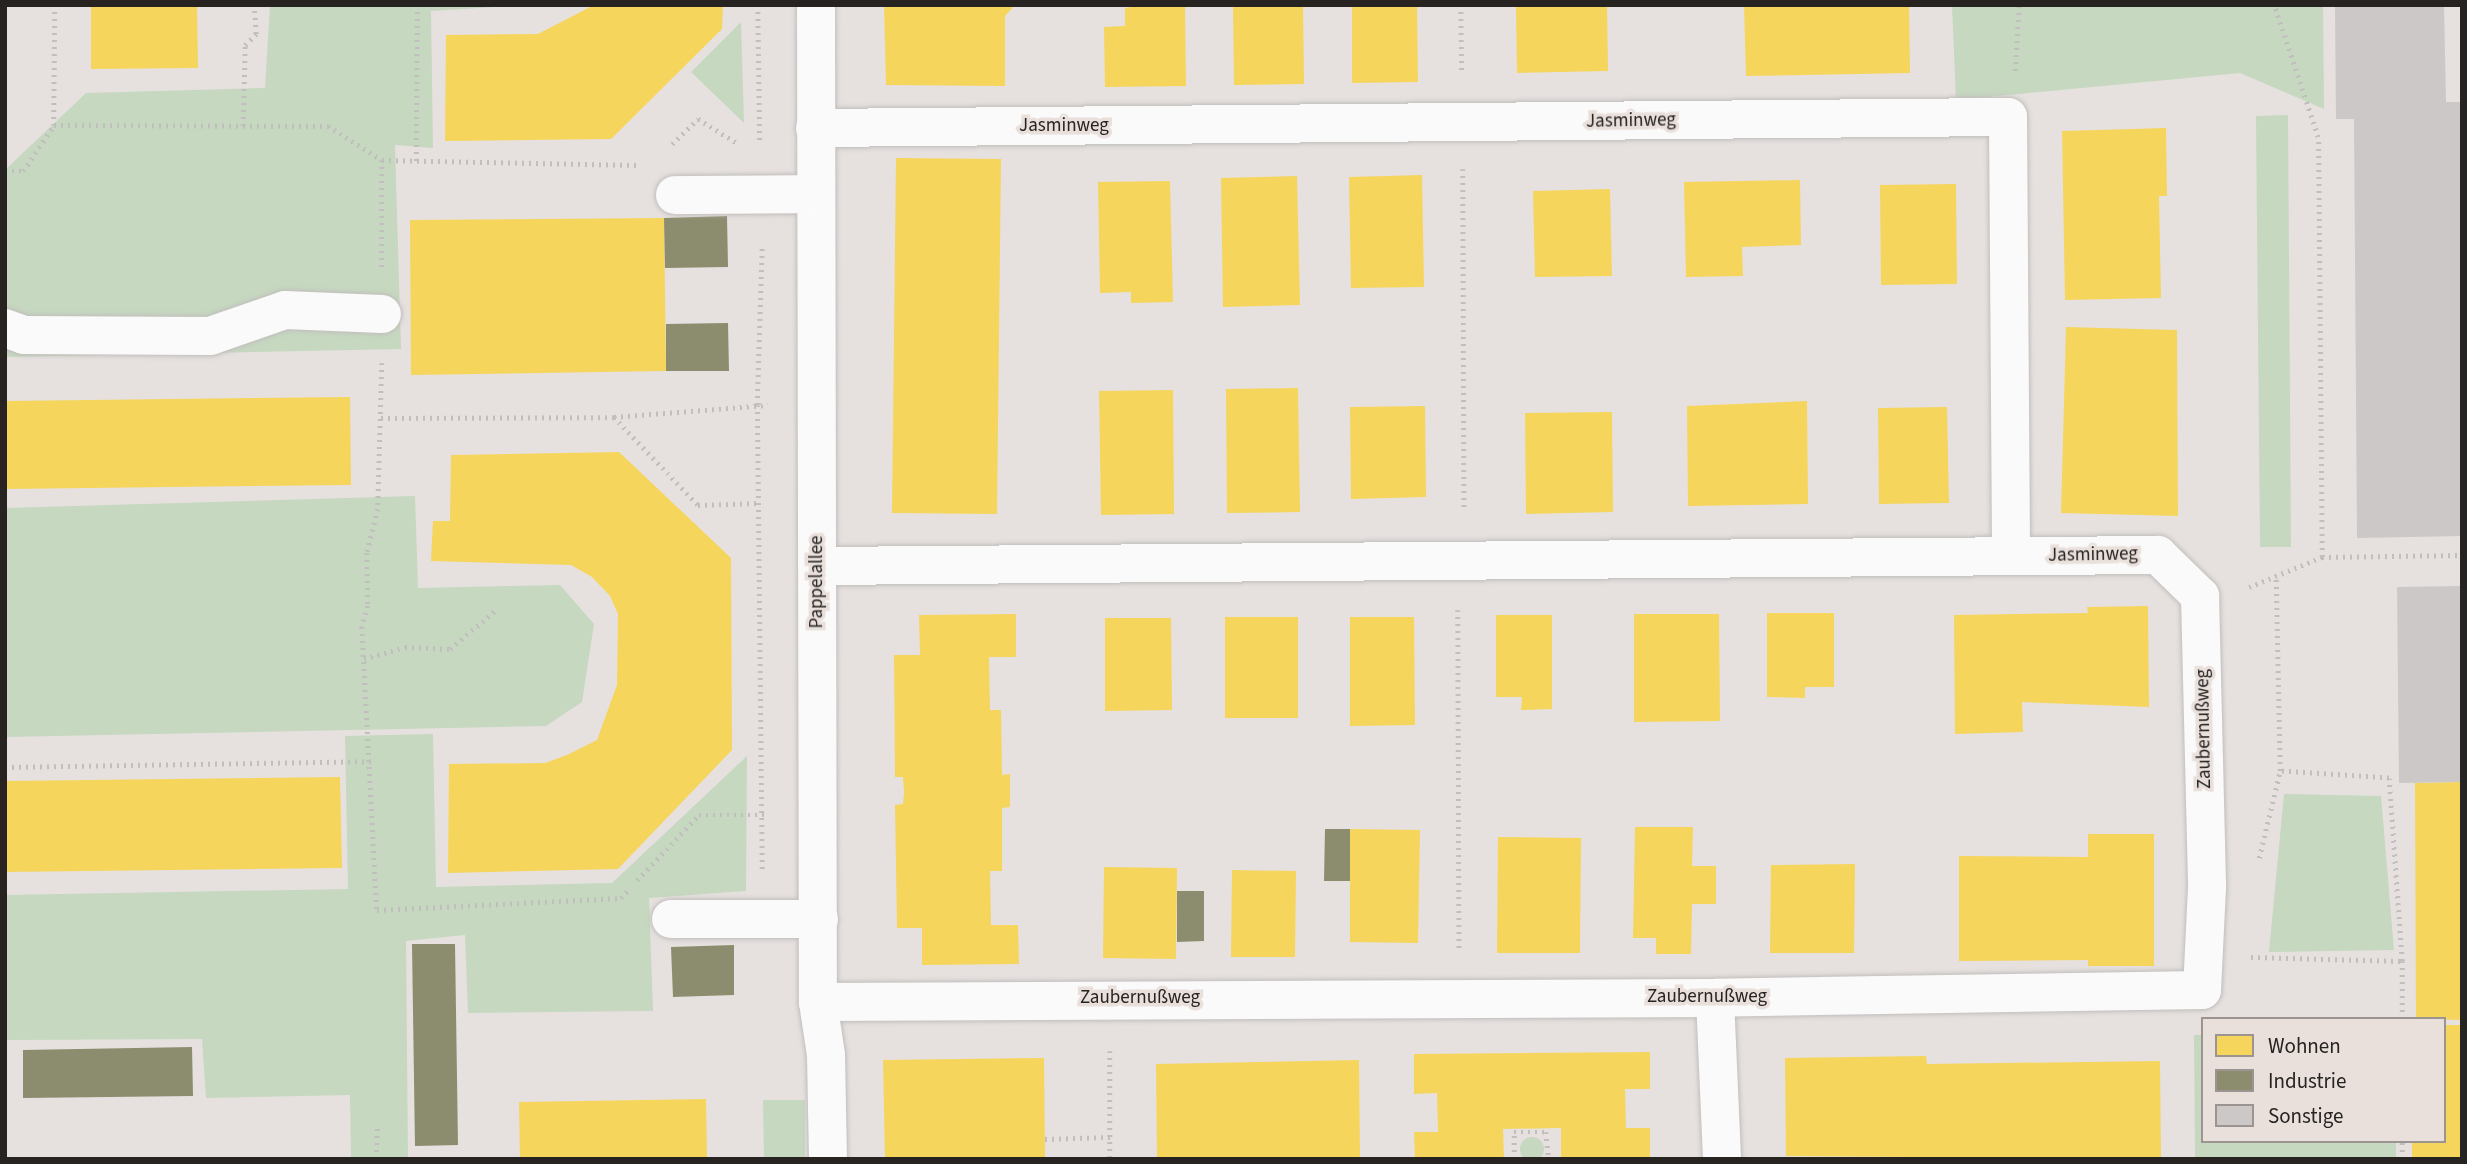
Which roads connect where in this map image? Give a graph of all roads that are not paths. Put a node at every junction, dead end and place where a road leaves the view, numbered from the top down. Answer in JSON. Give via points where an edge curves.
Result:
{"nodes":[{"id":1,"x":816,"y":5,"type":"edge"},
{"id":2,"x":815,"y":128,"type":"junction"},
{"id":3,"x":814,"y":194,"type":"junction"},
{"id":4,"x":676,"y":195,"type":"dead end"},
{"id":5,"x":382,"y":314,"type":"road end"},
{"id":6,"x":5,"y":328,"type":"edge"},
{"id":7,"x":2011,"y":556,"type":"junction"},
{"id":8,"x":817,"y":566,"type":"junction"},
{"id":9,"x":2200,"y":597,"type":"joint"},
{"id":10,"x":671,"y":919,"type":"dead end"},
{"id":11,"x":819,"y":919,"type":"junction"},
{"id":12,"x":1715,"y":998,"type":"junction"},
{"id":13,"x":818,"y":1002,"type":"junction"},
{"id":14,"x":828,"y":1159,"type":"edge"},
{"id":15,"x":1722,"y":1159,"type":"edge"}],
"edges":[{"from":1,"to":2,"type":"street","name":"Pappelallee"},
{"from":2,"to":3,"type":"street","name":"Pappelallee"},
{"from":2,"to":7,"type":"street","name":"Jasminweg","via":[[2008,117]]},
{"from":3,"to":4,"type":"street"},
{"from":3,"to":8,"type":"street","name":"Pappelallee"},
{"from":5,"to":6,"type":"street","via":[[285,310],[210,336],[24,335]]},
{"from":7,"to":8,"type":"street","name":"Jasminweg"},
{"from":7,"to":9,"type":"street","name":"Jasminweg","via":[[2158,555]]},
{"from":8,"to":11,"type":"street","name":"Pappelallee"},
{"from":9,"to":12,"type":"street","name":"Zaubernußweg","via":[[2207,888],[2203,990]]},
{"from":10,"to":11,"type":"street"},
{"from":11,"to":13,"type":"street","name":"Pappelallee"},
{"from":12,"to":13,"type":"street","name":"Zaubernußweg"},
{"from":12,"to":15,"type":"street"},
{"from":13,"to":14,"type":"street","name":"Pappelallee","via":[[827,1055]]}]}
